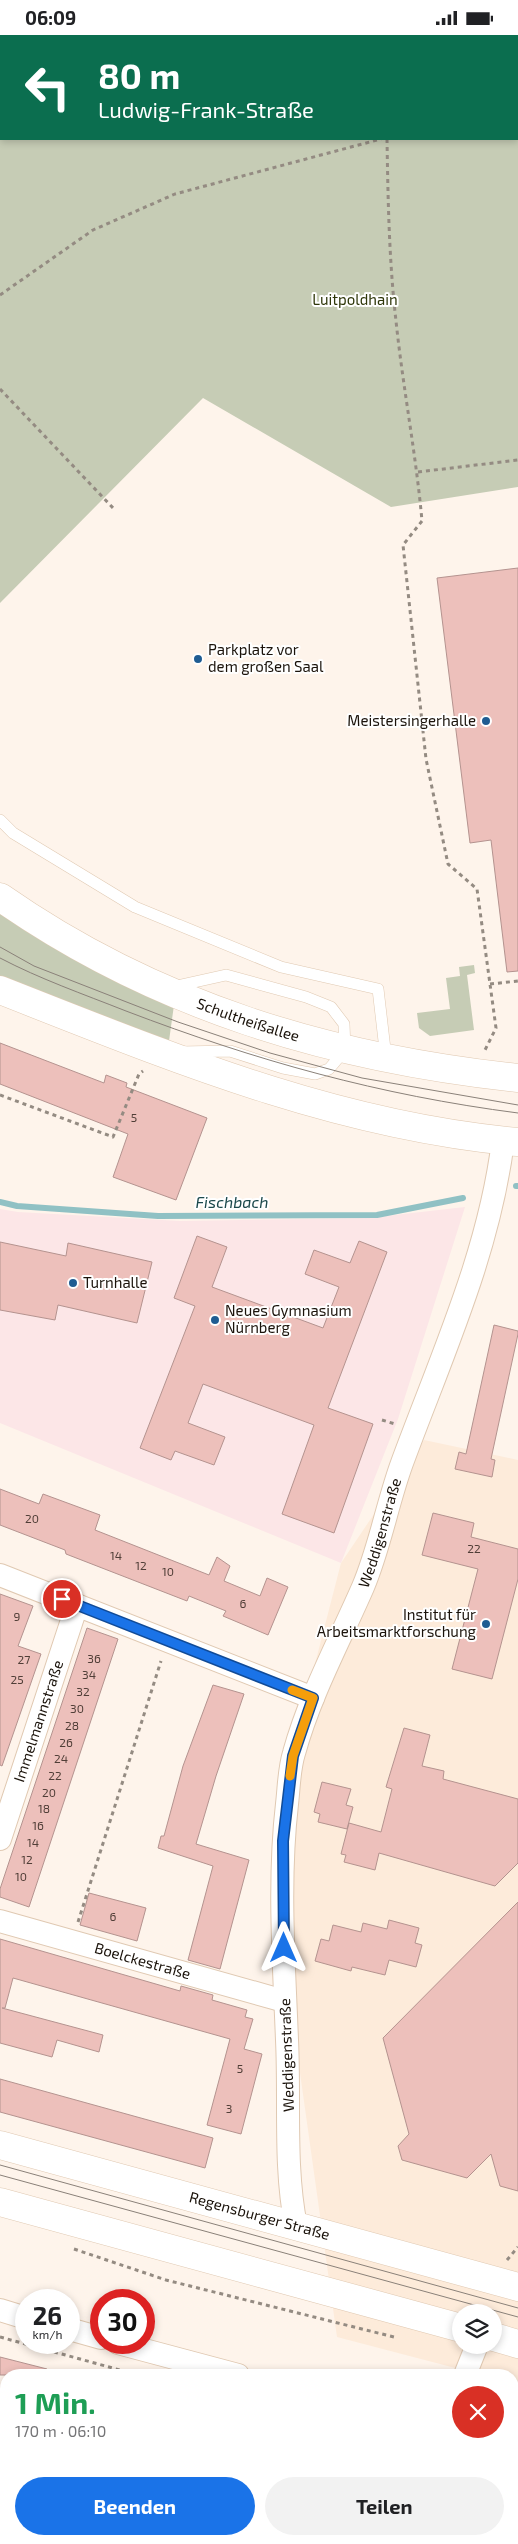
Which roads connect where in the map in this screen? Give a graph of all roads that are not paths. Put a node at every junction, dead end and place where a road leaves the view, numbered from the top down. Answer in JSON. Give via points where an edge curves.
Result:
{"nodes":[{"id":1,"x":0,"y":821,"type":"edge"},
{"id":2,"x":0,"y":897,"type":"edge"},
{"id":3,"x":163,"y":990,"type":"junction"},
{"id":4,"x":0,"y":991,"type":"edge"},
{"id":5,"x":345,"y":1050,"type":"junction"},
{"id":6,"x":166,"y":1055,"type":"junction"},
{"id":7,"x":386,"y":1058,"type":"junction"},
{"id":8,"x":518,"y":1078,"type":"edge"},
{"id":9,"x":511,"y":1142,"type":"edge"},
{"id":10,"x":0,"y":1575,"type":"edge"},
{"id":11,"x":78,"y":1605,"type":"junction"},
{"id":12,"x":313,"y":1698,"type":"junction"},
{"id":13,"x":0,"y":1839,"type":"edge"},
{"id":14,"x":0,"y":1921,"type":"edge"},
{"id":15,"x":284,"y":2001,"type":"junction"},
{"id":16,"x":0,"y":2145,"type":"edge"},
{"id":17,"x":0,"y":2202,"type":"edge"},
{"id":18,"x":296,"y":2226,"type":"junction"},
{"id":19,"x":518,"y":2287,"type":"edge"},
{"id":20,"x":0,"y":2310,"type":"edge"},
{"id":21,"x":15,"y":2314,"type":"edge"},
{"id":22,"x":452,"y":2327,"type":"edge"},
{"id":23,"x":502,"y":2339,"type":"edge"},
{"id":24,"x":518,"y":2344,"type":"edge"},
{"id":25,"x":155,"y":2353,"type":"edge"},
{"id":26,"x":474,"y":2354,"type":"edge"},
{"id":27,"x":216,"y":2369,"type":"edge"},
{"id":28,"x":468,"y":2369,"type":"edge"}],
"edges":[{"from":1,"to":7,"type":"lane","via":[[13,833],[135,907],[281,967],[378,989]]},
{"from":2,"to":3,"type":"main road","name":"Schultheißallee","via":[[75,945]]},
{"from":3,"to":5,"type":"main road","name":"Schultheißallee","via":[[234,1018]]},
{"from":3,"to":5,"type":"lane","via":[[226,975],[306,997],[331,1007],[344,1024]]},
{"from":4,"to":6,"type":"main road"},
{"from":5,"to":6,"type":"lane","via":[[329,1069],[315,1075],[230,1051],[190,1050]]},
{"from":5,"to":7,"type":"main road","name":"Schultheißallee"},
{"from":6,"to":9,"type":"main road","via":[[341,1111],[417,1128]]},
{"from":7,"to":8,"type":"main road","name":"Schultheißallee"},
{"from":9,"to":12,"type":"street","name":"Weddigenstraße","via":[[457,1323],[401,1465],[364,1584]]},
{"from":10,"to":11,"type":"street"},
{"from":11,"to":12,"type":"street"},
{"from":11,"to":13,"type":"street","name":"Immelmannstraße"},
{"from":12,"to":15,"type":"street","name":"Weddigenstraße","via":[[293,1756],[283,1841]]},
{"from":14,"to":15,"type":"street","name":"Boelckestraße"},
{"from":15,"to":18,"type":"street","name":"Weddigenstraße","via":[[288,2038],[291,2188]]},
{"from":16,"to":18,"type":"main road","name":"Regensburger Straße"},
{"from":17,"to":22,"type":"main road"},
{"from":18,"to":19,"type":"main road","name":"Regensburger Straße"},
{"from":20,"to":21,"type":"street"},
{"from":23,"to":24,"type":"main road"},
{"from":25,"to":27,"type":"street"},
{"from":26,"to":28,"type":"street"}]}
